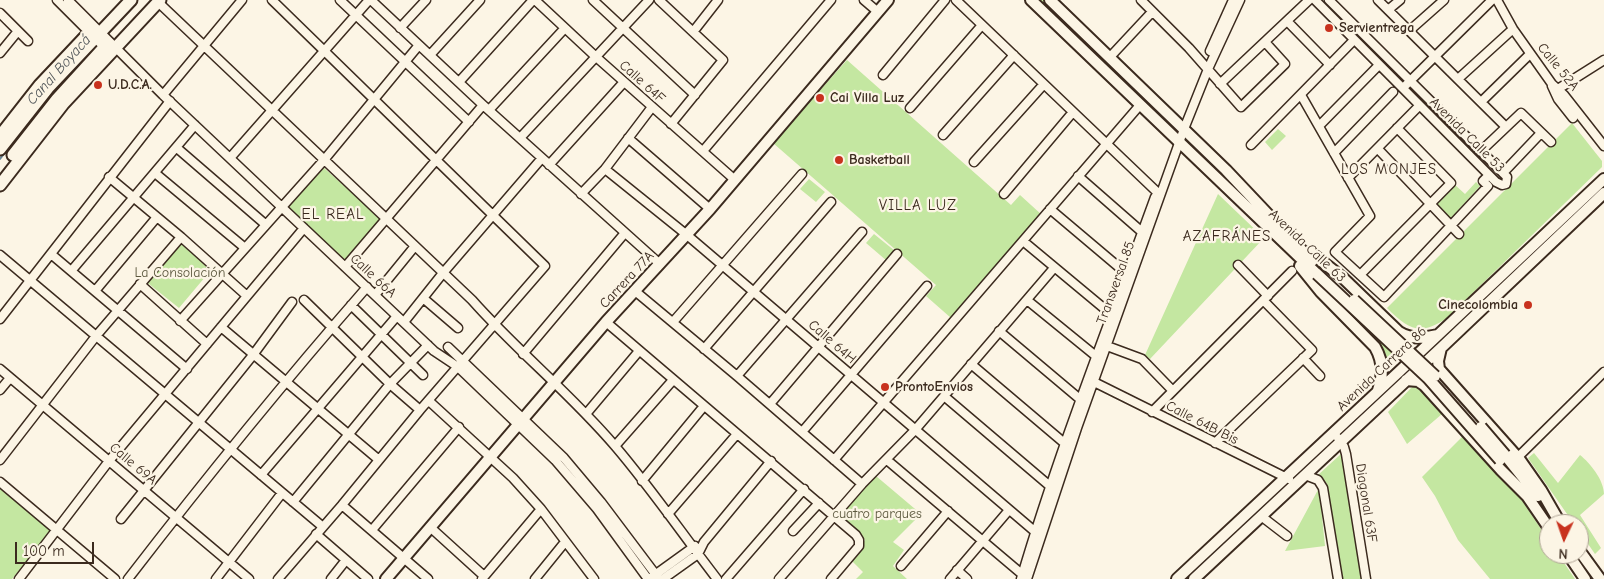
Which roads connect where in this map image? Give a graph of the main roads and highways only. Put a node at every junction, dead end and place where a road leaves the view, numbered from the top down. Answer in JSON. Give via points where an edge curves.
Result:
{"nodes":[{"id":1,"x":120,"y":0,"type":"edge"},
{"id":2,"x":131,"y":0,"type":"edge"},
{"id":3,"x":888,"y":0,"type":"edge"},
{"id":4,"x":1030,"y":0,"type":"edge"},
{"id":5,"x":1050,"y":0,"type":"edge"},
{"id":6,"x":156,"y":1,"type":"edge"},
{"id":7,"x":102,"y":40,"type":"junction"},
{"id":8,"x":0,"y":136,"type":"edge"},
{"id":9,"x":0,"y":149,"type":"edge"},
{"id":10,"x":0,"y":172,"type":"edge"},
{"id":11,"x":1604,"y":179,"type":"edge"},
{"id":12,"x":0,"y":185,"type":"edge"},
{"id":13,"x":1604,"y":193,"type":"edge"},
{"id":14,"x":1264,"y":217,"type":"junction"},
{"id":15,"x":1439,"y":334,"type":"junction"},
{"id":16,"x":1441,"y":348,"type":"junction"},
{"id":17,"x":1406,"y":380,"type":"junction"},
{"id":18,"x":1378,"y":391,"type":"junction"},
{"id":19,"x":1503,"y":458,"type":"junction"},
{"id":20,"x":1529,"y":498,"type":"junction"},
{"id":21,"x":1540,"y":514,"type":"edge"},
{"id":22,"x":1551,"y":514,"type":"edge"},
{"id":23,"x":1554,"y":514,"type":"edge"},
{"id":24,"x":1575,"y":564,"type":"edge"},
{"id":25,"x":1589,"y":564,"type":"edge"},
{"id":26,"x":386,"y":579,"type":"edge"},
{"id":27,"x":1177,"y":579,"type":"edge"},
{"id":28,"x":1194,"y":579,"type":"edge"},
{"id":29,"x":1585,"y":579,"type":"edge"},
{"id":30,"x":1600,"y":579,"type":"edge"}],
"edges":[{"from":1,"to":7,"type":"highway"},
{"from":2,"to":7,"type":"highway"},
{"from":3,"to":26,"type":"main road","name":"Carrera 77A"},
{"from":4,"to":14,"type":"main road","name":"Avenida Calle 63","via":[[1178,141]]},
{"from":5,"to":14,"type":"main road","name":"Avenida Calle 63","via":[[1226,170]]},
{"from":6,"to":7,"type":"highway"},
{"from":7,"to":8,"type":"highway","via":[[40,85]]},
{"from":7,"to":9,"type":"highway","via":[[48,88]]},
{"from":7,"to":10,"type":"highway"},
{"from":7,"to":12,"type":"highway","via":[[52,118]]},
{"from":11,"to":15,"type":"main road","name":"Avenida Carrera 86"},
{"from":13,"to":16,"type":"main road","name":"Avenida Carrera 86"},
{"from":14,"to":15,"type":"main road","via":[[1291,232],[1399,332],[1416,338]]},
{"from":14,"to":18,"type":"main road","via":[[1321,292],[1375,347],[1382,371]]},
{"from":14,"to":19,"type":"main road","name":"Avenida Calle 63","bridge":true,"via":[[1319,272],[1434,375]]},
{"from":15,"to":18,"type":"main road","name":"Avenida Carrera 86"},
{"from":16,"to":17,"type":"main road","name":"Avenida Carrera 86"},
{"from":16,"to":23,"type":"main road","via":[[1440,369],[1518,457]]},
{"from":17,"to":20,"type":"main road","via":[[1418,381],[1427,387]]},
{"from":17,"to":28,"type":"main road","name":"Avenida Carrera 86"},
{"from":18,"to":27,"type":"main road","name":"Avenida Carrera 86"},
{"from":19,"to":20,"type":"main road","name":"Avenida Calle 63"},
{"from":19,"to":22,"type":"main road","name":"Avenida Calle 63"},
{"from":20,"to":21,"type":"main road","name":"Avenida Calle 63"},
{"from":24,"to":29,"type":"main road"},
{"from":25,"to":30,"type":"main road"}]}
